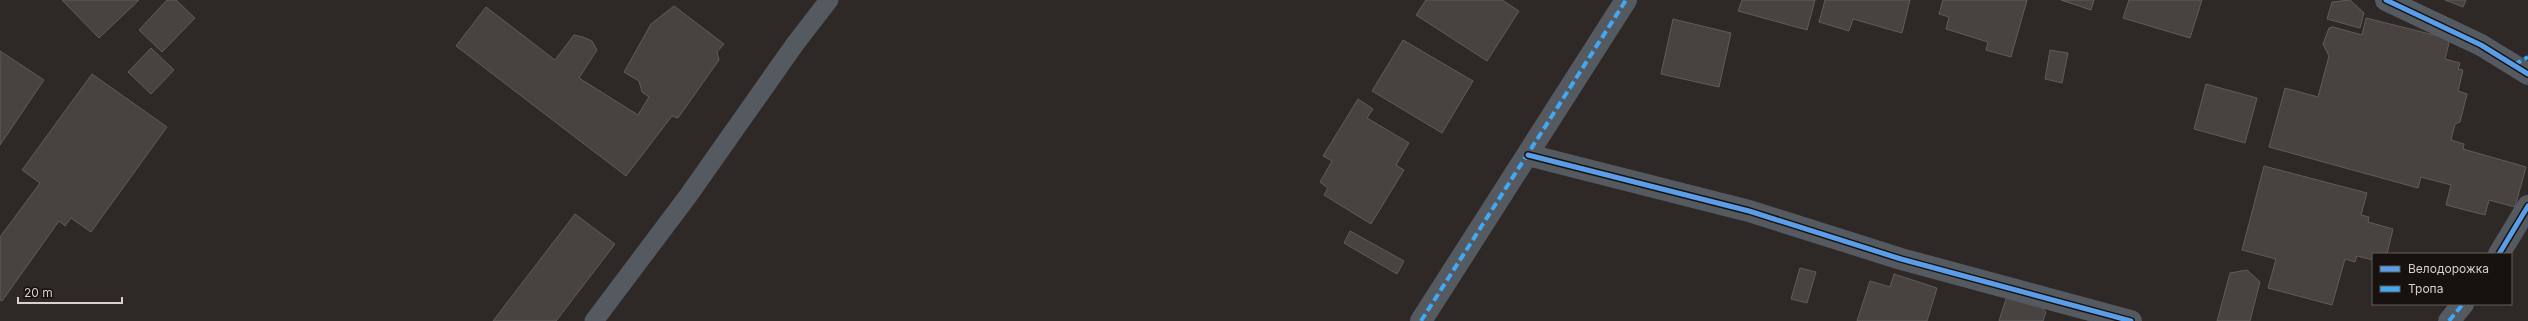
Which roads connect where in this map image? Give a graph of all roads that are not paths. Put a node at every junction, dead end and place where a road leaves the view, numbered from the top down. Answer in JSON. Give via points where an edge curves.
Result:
{"nodes":[{"id":1,"x":829,"y":0,"type":"edge"},
{"id":2,"x":1626,"y":0,"type":"edge"},
{"id":3,"x":2386,"y":0,"type":"edge"},
{"id":4,"x":2523,"y":65,"type":"edge"},
{"id":5,"x":1528,"y":155,"type":"junction"},
{"id":6,"x":2528,"y":206,"type":"edge"},
{"id":7,"x":2500,"y":253,"type":"edge"},
{"id":8,"x":2462,"y":305,"type":"edge"},
{"id":9,"x":594,"y":321,"type":"edge"},
{"id":10,"x":1421,"y":321,"type":"edge"},
{"id":11,"x":2131,"y":321,"type":"edge"},
{"id":12,"x":2449,"y":321,"type":"edge"}],
"edges":[{"from":1,"to":9,"type":"lane","via":[[688,196]]},
{"from":2,"to":5,"type":"street"},
{"from":3,"to":4,"type":"street"},
{"from":5,"to":10,"type":"street"},
{"from":5,"to":11,"type":"street","via":[[1749,211],[1901,259]]},
{"from":6,"to":7,"type":"street"},
{"from":8,"to":12,"type":"street"}]}
